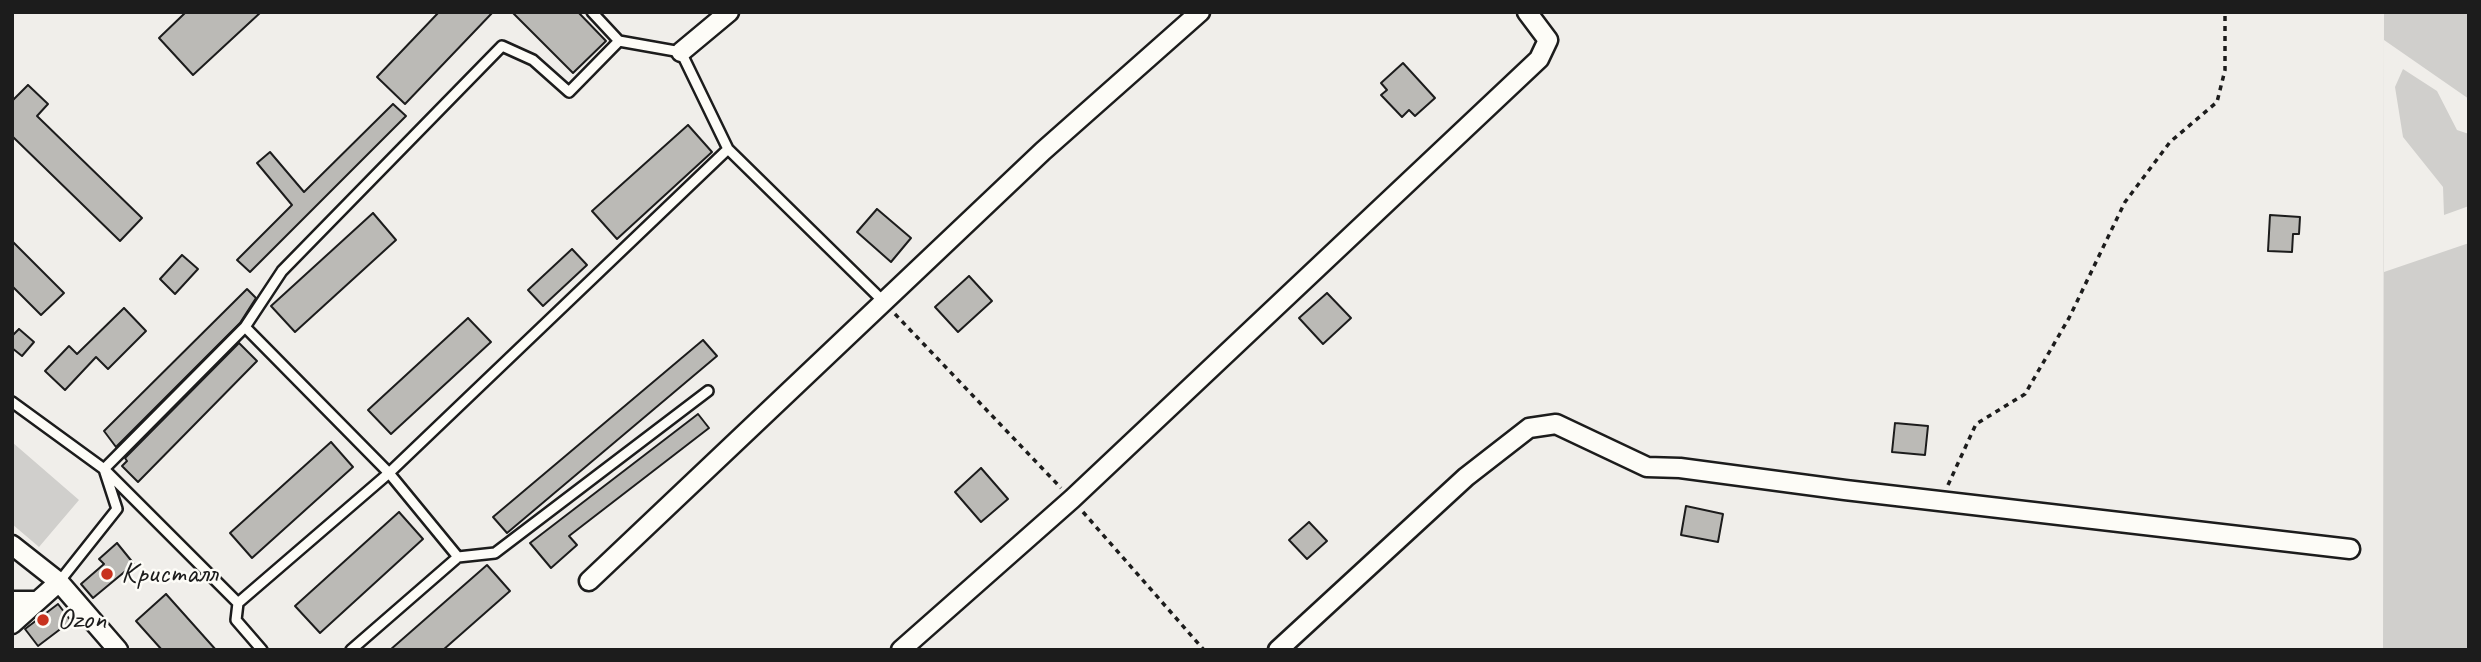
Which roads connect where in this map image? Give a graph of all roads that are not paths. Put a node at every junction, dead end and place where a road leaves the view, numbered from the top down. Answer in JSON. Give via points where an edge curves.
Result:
{"nodes":[{"id":1,"x":592,"y":12,"type":"edge"},
{"id":2,"x":729,"y":12,"type":"edge"},
{"id":3,"x":1200,"y":12,"type":"edge"},
{"id":4,"x":1527,"y":12,"type":"edge"},
{"id":5,"x":619,"y":41,"type":"junction"},
{"id":6,"x":681,"y":52,"type":"junction"},
{"id":7,"x":728,"y":149,"type":"junction"},
{"id":8,"x":884,"y":302,"type":"junction"},
{"id":9,"x":245,"y":327,"type":"junction"},
{"id":10,"x":708,"y":391,"type":"dead end"},
{"id":11,"x":12,"y":402,"type":"edge"},
{"id":12,"x":104,"y":469,"type":"junction"},
{"id":13,"x":389,"y":473,"type":"junction"},
{"id":14,"x":12,"y":545,"type":"edge"},
{"id":15,"x":2350,"y":549,"type":"dead end"},
{"id":16,"x":458,"y":557,"type":"junction"},
{"id":17,"x":589,"y":581,"type":"dead end"},
{"id":18,"x":59,"y":582,"type":"junction"},
{"id":19,"x":12,"y":601,"type":"edge"},
{"id":20,"x":37,"y":601,"type":"junction"},
{"id":21,"x":238,"y":603,"type":"junction"},
{"id":22,"x":12,"y":624,"type":"edge"},
{"id":23,"x":118,"y":650,"type":"edge"},
{"id":24,"x":262,"y":650,"type":"edge"},
{"id":25,"x":351,"y":650,"type":"edge"},
{"id":26,"x":901,"y":650,"type":"edge"},
{"id":27,"x":1278,"y":650,"type":"edge"}],
"edges":[{"from":1,"to":5,"type":"lane"},
{"from":2,"to":6,"type":"street"},
{"from":3,"to":8,"type":"street","via":[[1043,151]]},
{"from":4,"to":26,"type":"street","via":[[1548,40],[1539,59],[1072,499]]},
{"from":5,"to":6,"type":"lane"},
{"from":5,"to":9,"type":"lane","via":[[569,92],[533,60],[502,46],[282,271]]},
{"from":6,"to":7,"type":"lane"},
{"from":7,"to":8,"type":"lane"},
{"from":7,"to":13,"type":"lane"},
{"from":8,"to":17,"type":"street"},
{"from":9,"to":12,"type":"lane"},
{"from":9,"to":13,"type":"lane"},
{"from":10,"to":16,"type":"lane","via":[[495,553]]},
{"from":11,"to":12,"type":"lane"},
{"from":12,"to":18,"type":"lane","via":[[117,509]]},
{"from":12,"to":21,"type":"lane"},
{"from":13,"to":16,"type":"lane"},
{"from":13,"to":21,"type":"lane"},
{"from":14,"to":18,"type":"street"},
{"from":15,"to":27,"type":"street","via":[[1647,467],[1556,424],[1529,428],[1466,477]]},
{"from":16,"to":25,"type":"lane"},
{"from":18,"to":20,"type":"street"},
{"from":18,"to":23,"type":"street"},
{"from":19,"to":20,"type":"street"},
{"from":20,"to":22,"type":"street"},
{"from":21,"to":24,"type":"lane","via":[[236,620]]}]}
